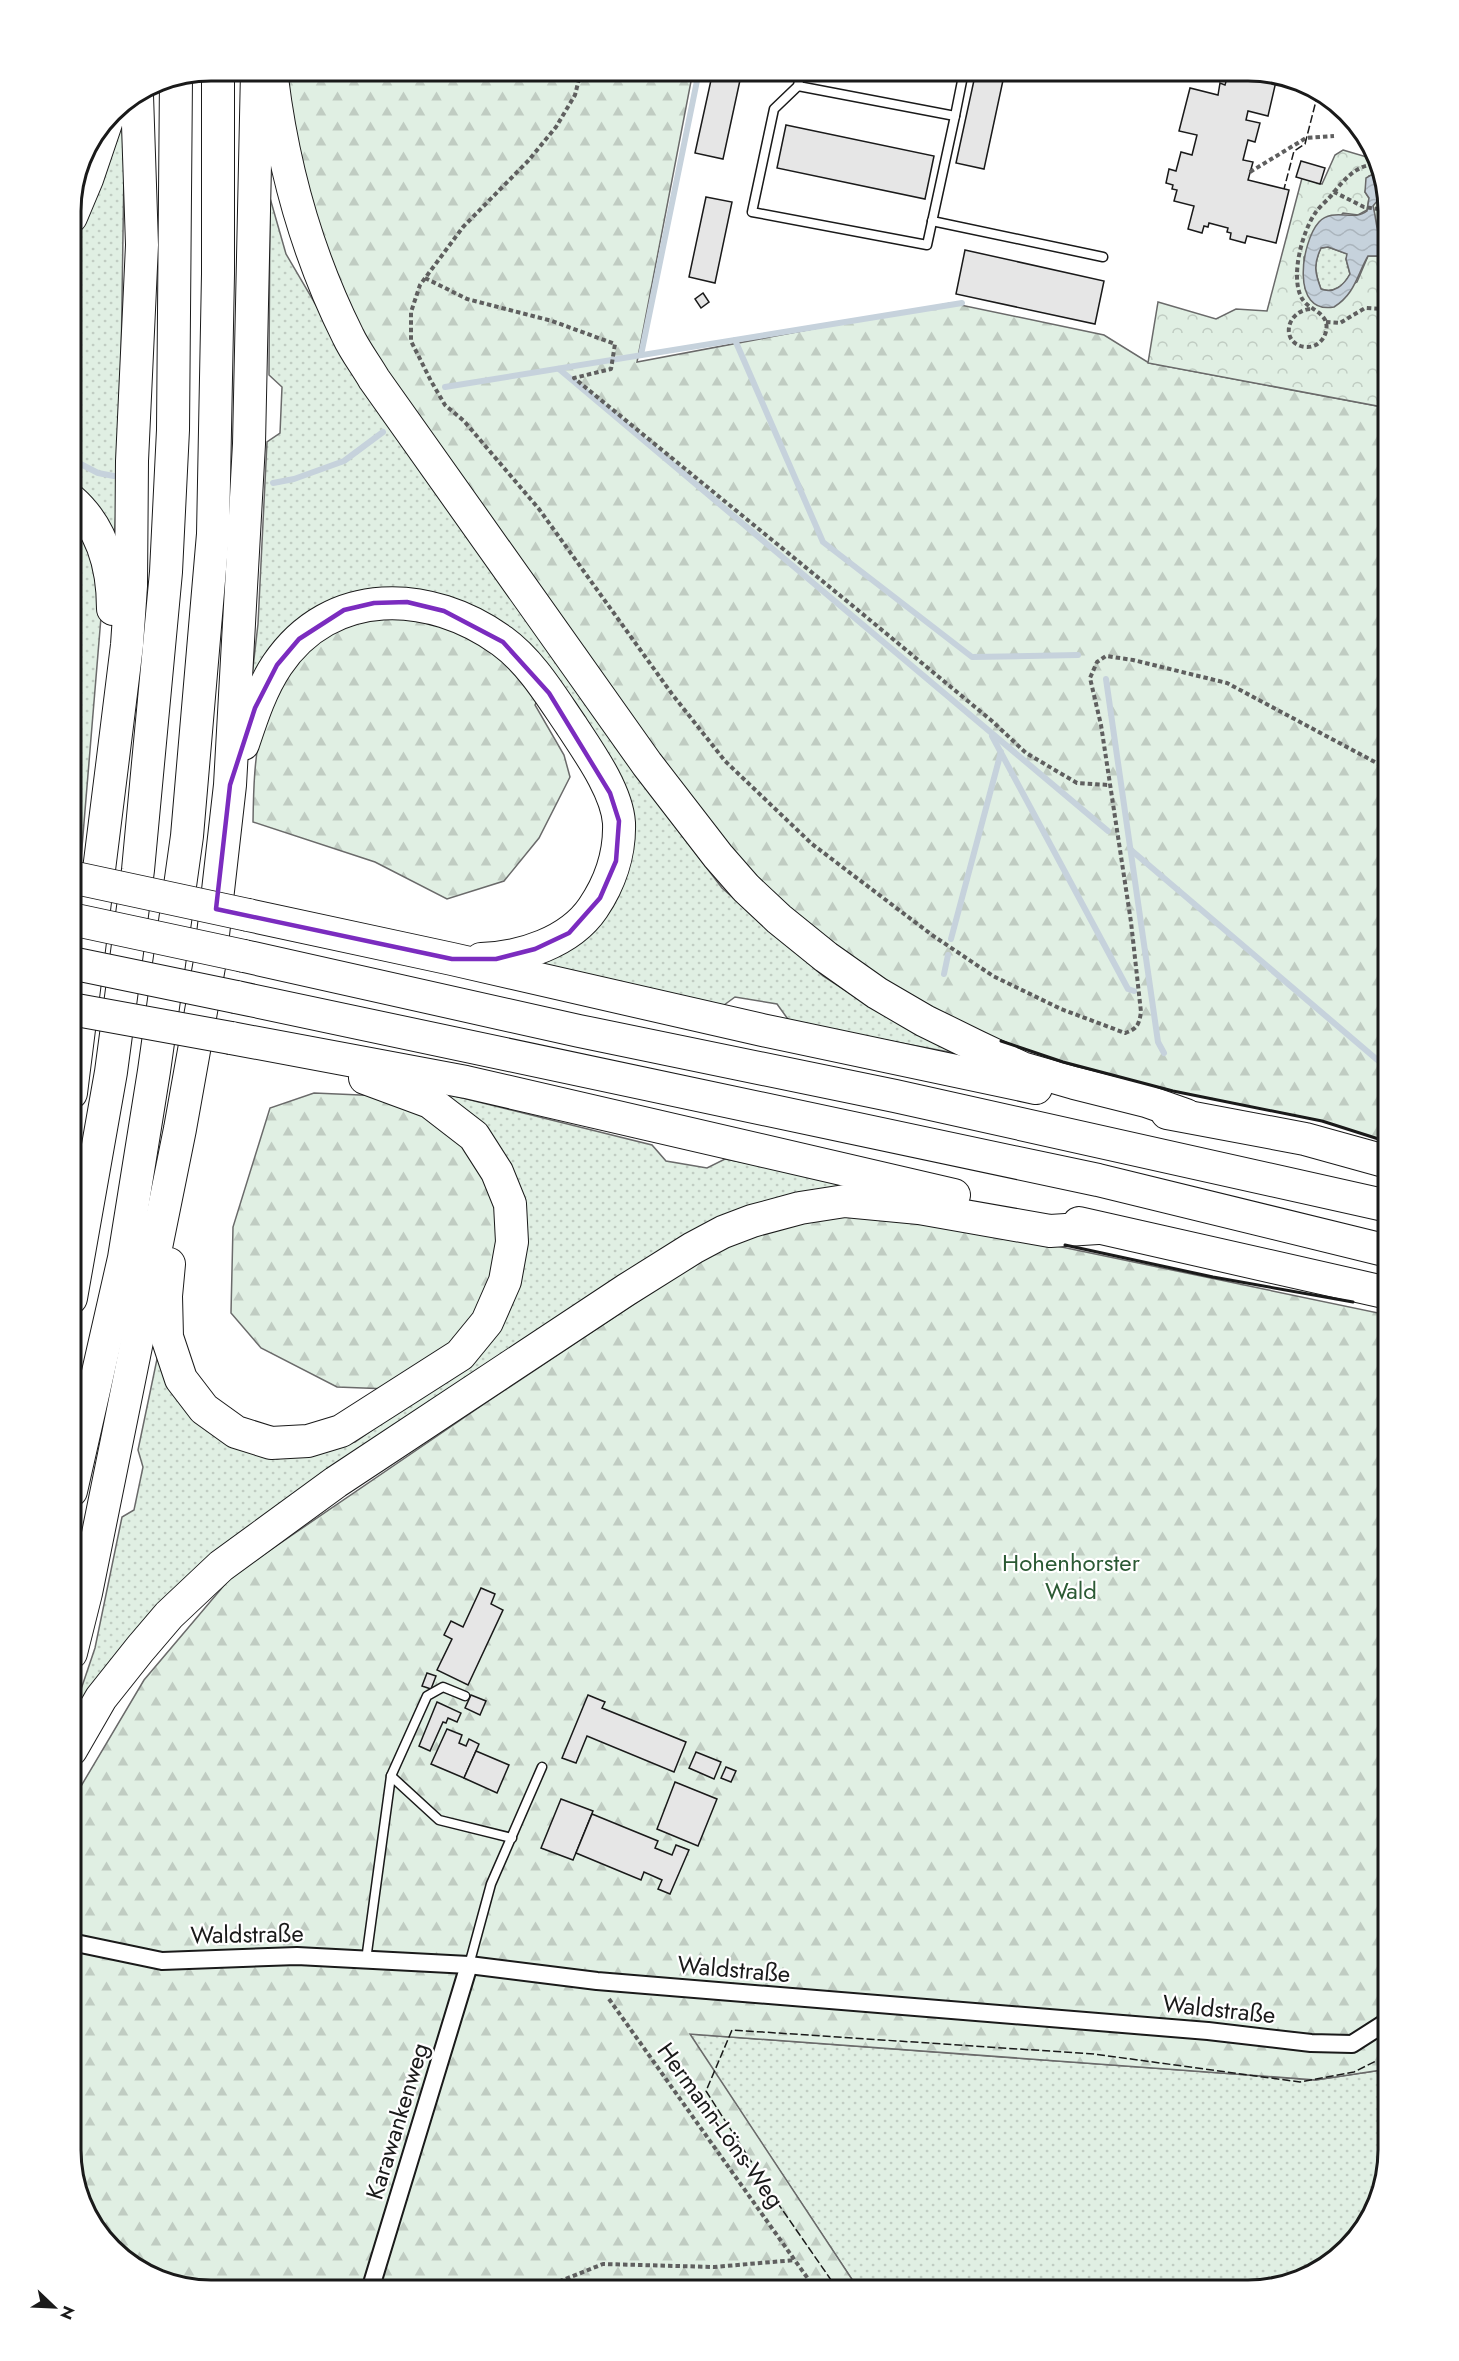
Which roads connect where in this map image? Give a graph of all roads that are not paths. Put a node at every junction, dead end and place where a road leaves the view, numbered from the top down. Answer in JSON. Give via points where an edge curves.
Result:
{"nodes":[{"id":1,"x":218,"y":81,"type":"edge"},
{"id":2,"x":257,"y":81,"type":"edge"},
{"id":3,"x":273,"y":81,"type":"edge"},
{"id":4,"x":799,"y":81,"type":"edge"},
{"id":5,"x":962,"y":81,"type":"edge"},
{"id":6,"x":176,"y":85,"type":"edge"},
{"id":7,"x":798,"y":86,"type":"junction"},
{"id":8,"x":136,"y":105,"type":"edge"},
{"id":9,"x":955,"y":116,"type":"junction"},
{"id":10,"x":98,"y":146,"type":"edge"},
{"id":11,"x":83,"y":189,"type":"edge"},
{"id":12,"x":932,"y":221,"type":"junction"},
{"id":13,"x":1103,"y":257,"type":"dead end"},
{"id":14,"x":81,"y":510,"type":"edge"},
{"id":15,"x":112,"y":766,"type":"junction"},
{"id":16,"x":230,"y":785,"type":"junction"},
{"id":17,"x":81,"y":880,"type":"edge"},
{"id":18,"x":81,"y":921,"type":"edge"},
{"id":19,"x":452,"y":959,"type":"junction"},
{"id":20,"x":81,"y":965,"type":"edge"},
{"id":21,"x":81,"y":1009,"type":"edge"},
{"id":22,"x":81,"y":1011,"type":"edge"},
{"id":23,"x":291,"y":1049,"type":"junction"},
{"id":24,"x":1186,"y":1115,"type":"junction"},
{"id":25,"x":180,"y":1129,"type":"junction"},
{"id":26,"x":1378,"y":1159,"type":"edge"},
{"id":27,"x":1378,"y":1204,"type":"edge"},
{"id":28,"x":1098,"y":1228,"type":"junction"},
{"id":29,"x":81,"y":1242,"type":"edge"},
{"id":30,"x":1378,"y":1248,"type":"edge"},
{"id":31,"x":1378,"y":1291,"type":"edge"},
{"id":32,"x":81,"y":1447,"type":"edge"},
{"id":33,"x":81,"y":1612,"type":"edge"},
{"id":34,"x":465,"y":1696,"type":"dead end"},
{"id":35,"x":81,"y":1731,"type":"edge"},
{"id":36,"x":542,"y":1767,"type":"dead end"},
{"id":37,"x":391,"y":1776,"type":"junction"},
{"id":38,"x":512,"y":1838,"type":"junction"},
{"id":39,"x":81,"y":1944,"type":"edge"},
{"id":40,"x":366,"y":1960,"type":"junction"},
{"id":41,"x":469,"y":1965,"type":"junction"},
{"id":42,"x":1378,"y":2027,"type":"edge"},
{"id":43,"x":373,"y":2280,"type":"edge"}],
"edges":[{"from":1,"to":32,"type":"highway","via":[[213,534],[187,836],[124,1258]]},
{"from":2,"to":16,"type":"highway","via":[[249,444]]},
{"from":3,"to":24,"type":"highway","via":[[288,169],[311,249],[348,337],[647,764],[746,888],[826,957],[925,1021],[1022,1068]]},
{"from":4,"to":7,"type":"lane"},
{"from":5,"to":9,"type":"lane"},
{"from":6,"to":29,"type":"highway","via":[[173,430],[166,572],[136,882],[111,1072]]},
{"from":7,"to":9,"type":"lane"},
{"from":7,"to":12,"type":"lane","via":[[774,109],[752,212],[927,245]]},
{"from":8,"to":15,"type":"highway","via":[[142,244],[132,461],[131,586]]},
{"from":9,"to":12,"type":"lane"},
{"from":10,"to":11,"type":"highway"},
{"from":12,"to":13,"type":"lane"},
{"from":14,"to":15,"type":"highway","via":[[100,535],[113,589]]},
{"from":15,"to":21,"type":"highway"},
{"from":16,"to":19,"type":"highway","via":[[255,708],[277,665],[299,639],[344,610],[374,603],[407,602],[444,610],[503,642],[549,693],[597,767],[619,821],[616,861],[600,898],[569,933],[536,949],[496,959]]},
{"from":16,"to":25,"type":"highway","via":[[210,961]]},
{"from":17,"to":19,"type":"highway","bridge":true},
{"from":18,"to":27,"type":"highway","bridge":true},
{"from":19,"to":24,"type":"highway","via":[[1094,1102]]},
{"from":20,"to":30,"type":"highway","bridge":true,"via":[[1098,1180]]},
{"from":22,"to":23,"type":"highway","bridge":true},
{"from":23,"to":25,"type":"highway","via":[[430,1102],[474,1136],[497,1172],[510,1204],[512,1242],[505,1281],[487,1322],[460,1355],[341,1431],[308,1441],[271,1443],[236,1432],[204,1409],[181,1379],[167,1337],[171,1244],[182,1188]]},
{"from":23,"to":28,"type":"highway","via":[[466,1082]]},
{"from":24,"to":26,"type":"highway","via":[[1305,1139]]},
{"from":25,"to":33,"type":"highway"},
{"from":28,"to":31,"type":"highway"},
{"from":28,"to":35,"type":"highway","via":[[1050,1231],[919,1208],[844,1201],[790,1211],[723,1232],[626,1290],[364,1463],[221,1566],[140,1649],[100,1698]]},
{"from":34,"to":37,"type":"lane","via":[[443,1687],[427,1696]]},
{"from":36,"to":38,"type":"lane"},
{"from":37,"to":38,"type":"lane","via":[[439,1820]]},
{"from":37,"to":40,"type":"lane"},
{"from":38,"to":41,"type":"lane","via":[[491,1884]]},
{"from":39,"to":40,"type":"street","name":"Waldstraße","via":[[162,1961],[297,1956]]},
{"from":40,"to":41,"type":"street","name":"Waldstraße"},
{"from":41,"to":42,"type":"street","name":"Waldstraße","via":[[597,1981],[1208,2031],[1311,2043],[1352,2044]]},
{"from":41,"to":43,"type":"street","name":"Karawankenweg"}]}
